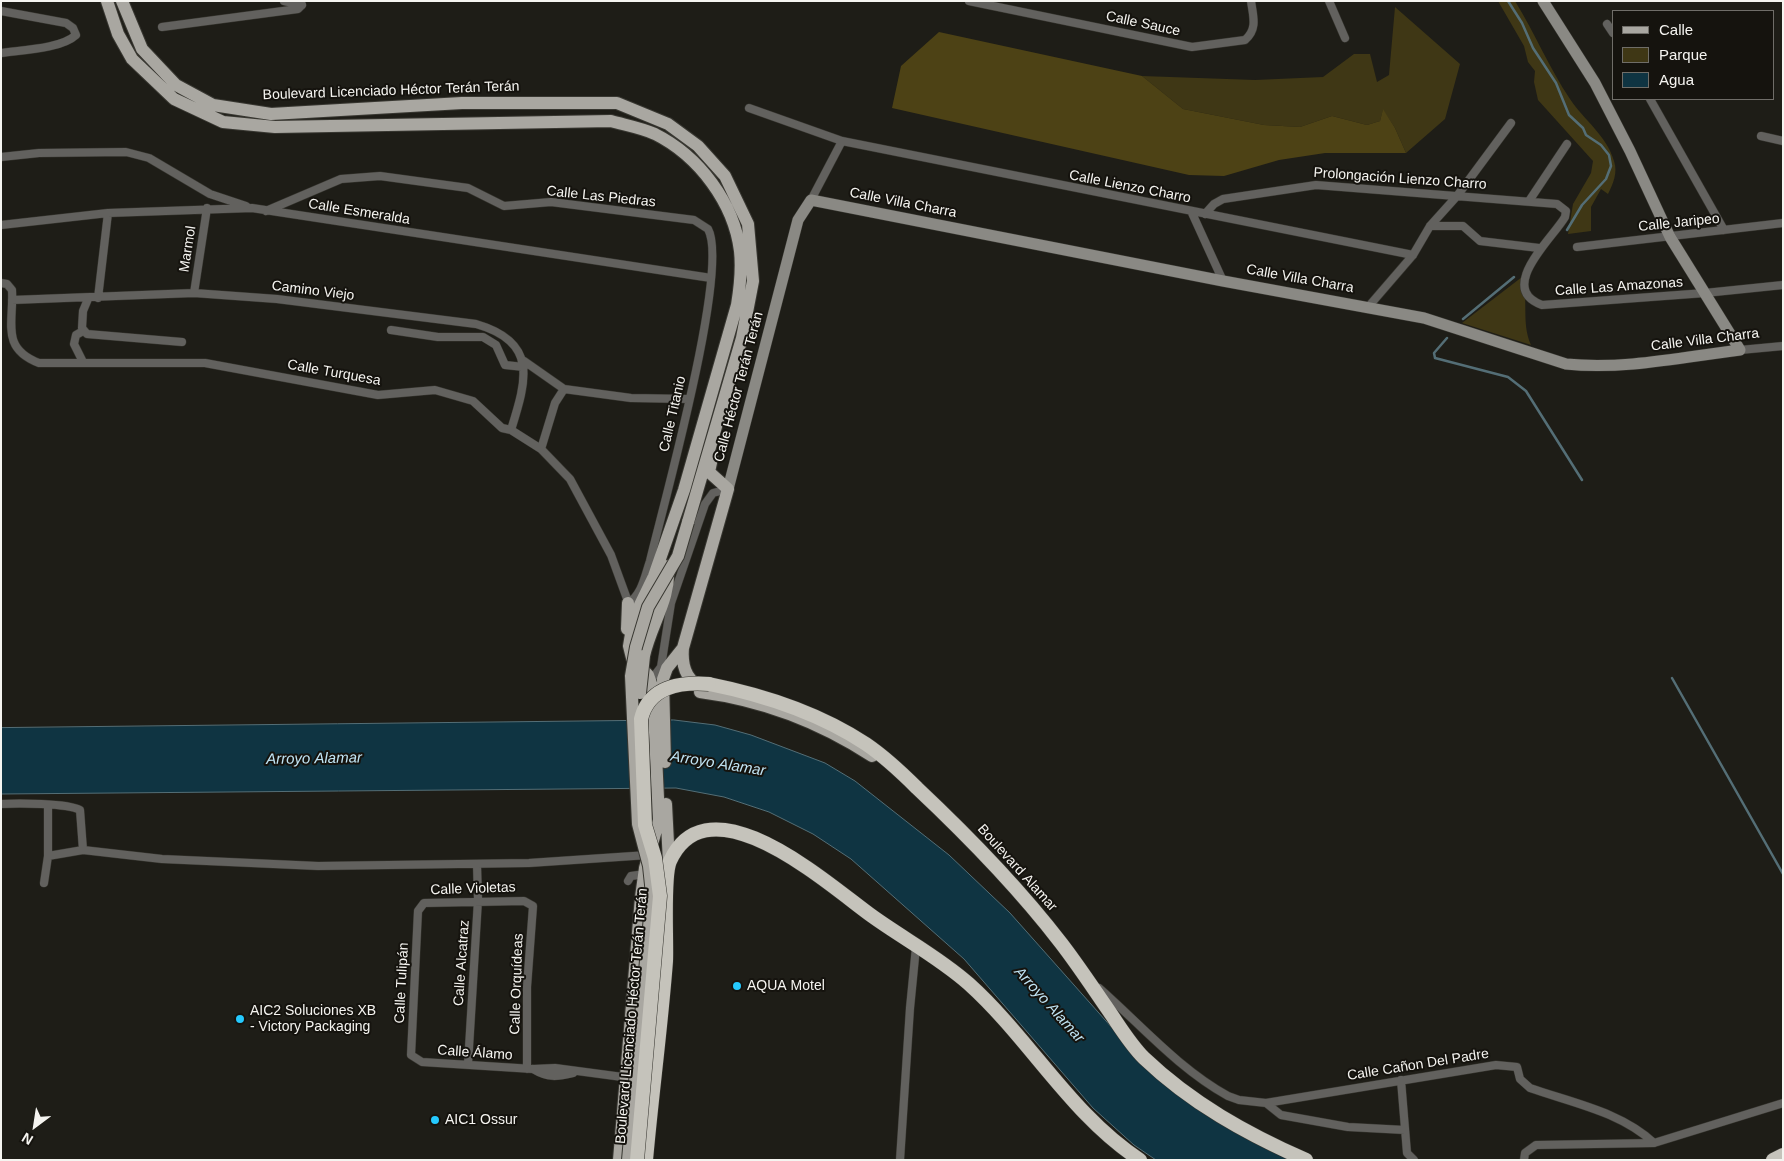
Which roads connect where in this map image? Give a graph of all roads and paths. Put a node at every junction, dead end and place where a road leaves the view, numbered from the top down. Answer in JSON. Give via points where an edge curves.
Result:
{"nodes":[{"id":1,"x":107,"y":1,"type":"edge"},
{"id":2,"x":122,"y":1,"type":"edge"},
{"id":3,"x":284,"y":1,"type":"edge"},
{"id":4,"x":969,"y":1,"type":"edge"},
{"id":5,"x":1252,"y":1,"type":"edge"},
{"id":6,"x":1329,"y":1,"type":"edge"},
{"id":7,"x":1544,"y":1,"type":"edge"},
{"id":8,"x":303,"y":3,"type":"edge"},
{"id":9,"x":1019,"y":5,"type":"edge"},
{"id":10,"x":1,"y":11,"type":"edge"},
{"id":11,"x":1607,"y":24,"type":"dead end"},
{"id":12,"x":162,"y":27,"type":"dead end"},
{"id":13,"x":1612,"y":32,"type":"edge"},
{"id":14,"x":1345,"y":38,"type":"dead end"},
{"id":15,"x":1,"y":53,"type":"edge"},
{"id":16,"x":1651,"y":100,"type":"edge"},
{"id":17,"x":749,"y":108,"type":"dead end"},
{"id":18,"x":1511,"y":123,"type":"dead end"},
{"id":19,"x":1761,"y":136,"type":"dead end"},
{"id":20,"x":842,"y":141,"type":"junction"},
{"id":21,"x":1783,"y":141,"type":"edge"},
{"id":22,"x":1567,"y":144,"type":"dead end"},
{"id":23,"x":1,"y":157,"type":"edge"},
{"id":24,"x":1457,"y":196,"type":"junction"},
{"id":25,"x":810,"y":200,"type":"junction"},
{"id":26,"x":1529,"y":202,"type":"junction"},
{"id":27,"x":207,"y":208,"type":"junction"},
{"id":28,"x":252,"y":208,"type":"junction"},
{"id":29,"x":266,"y":210,"type":"junction"},
{"id":30,"x":1566,"y":211,"type":"joint"},
{"id":31,"x":1192,"y":212,"type":"junction"},
{"id":32,"x":108,"y":213,"type":"junction"},
{"id":33,"x":1205,"y":214,"type":"junction"},
{"id":34,"x":1783,"y":223,"type":"edge"},
{"id":35,"x":1,"y":225,"type":"edge"},
{"id":36,"x":704,"y":225,"type":"joint"},
{"id":37,"x":1430,"y":226,"type":"junction"},
{"id":38,"x":1724,"y":230,"type":"junction"},
{"id":39,"x":1670,"y":238,"type":"junction"},
{"id":40,"x":1577,"y":247,"type":"dead end"},
{"id":41,"x":1540,"y":248,"type":"junction"},
{"id":42,"x":1413,"y":255,"type":"junction"},
{"id":43,"x":711,"y":278,"type":"junction"},
{"id":44,"x":1223,"y":281,"type":"junction"},
{"id":45,"x":1,"y":283,"type":"edge"},
{"id":46,"x":1783,"y":285,"type":"edge"},
{"id":47,"x":194,"y":293,"type":"junction"},
{"id":48,"x":1705,"y":293,"type":"junction"},
{"id":49,"x":98,"y":298,"type":"junction"},
{"id":50,"x":88,"y":299,"type":"junction"},
{"id":51,"x":12,"y":300,"type":"junction"},
{"id":52,"x":1369,"y":306,"type":"junction"},
{"id":53,"x":392,"y":330,"type":"dead end"},
{"id":54,"x":83,"y":331,"type":"junction"},
{"id":55,"x":5,"y":333,"type":"edge"},
{"id":56,"x":182,"y":342,"type":"dead end"},
{"id":57,"x":1783,"y":346,"type":"edge"},
{"id":58,"x":1740,"y":350,"type":"junction"},
{"id":59,"x":83,"y":362,"type":"junction"},
{"id":60,"x":524,"y":364,"type":"junction"},
{"id":61,"x":564,"y":389,"type":"junction"},
{"id":62,"x":689,"y":400,"type":"junction"},
{"id":63,"x":720,"y":410,"type":"junction"},
{"id":64,"x":511,"y":430,"type":"junction"},
{"id":65,"x":541,"y":449,"type":"junction"},
{"id":66,"x":728,"y":489,"type":"junction"},
{"id":67,"x":665,"y":544,"type":"junction"},
{"id":68,"x":668,"y":573,"type":"junction"},
{"id":69,"x":628,"y":603,"type":"junction"},
{"id":70,"x":634,"y":620,"type":"junction"},
{"id":71,"x":683,"y":648,"type":"junction"},
{"id":72,"x":665,"y":672,"type":"junction"},
{"id":73,"x":651,"y":680,"type":"junction"},
{"id":74,"x":709,"y":688,"type":"junction"},
{"id":75,"x":663,"y":697,"type":"junction"},
{"id":76,"x":657,"y":709,"type":"junction"},
{"id":77,"x":641,"y":719,"type":"junction"},
{"id":78,"x":662,"y":800,"type":"junction"},
{"id":79,"x":1,"y":804,"type":"edge"},
{"id":80,"x":48,"y":805,"type":"junction"},
{"id":81,"x":83,"y":850,"type":"junction"},
{"id":82,"x":648,"y":855,"type":"junction"},
{"id":83,"x":48,"y":856,"type":"junction"},
{"id":84,"x":631,"y":857,"type":"junction"},
{"id":85,"x":669,"y":863,"type":"junction"},
{"id":86,"x":477,"y":864,"type":"junction"},
{"id":87,"x":645,"y":871,"type":"junction"},
{"id":88,"x":628,"y":881,"type":"dead end"},
{"id":89,"x":44,"y":883,"type":"dead end"},
{"id":90,"x":478,"y":900,"type":"junction"},
{"id":91,"x":529,"y":902,"type":"joint"},
{"id":92,"x":419,"y":907,"type":"joint"},
{"id":93,"x":916,"y":946,"type":"junction"},
{"id":94,"x":1084,"y":975,"type":"junction"},
{"id":95,"x":416,"y":1059,"type":"joint"},
{"id":96,"x":468,"y":1064,"type":"junction"},
{"id":97,"x":530,"y":1069,"type":"junction"},
{"id":98,"x":624,"y":1078,"type":"junction"},
{"id":99,"x":653,"y":1080,"type":"junction"},
{"id":100,"x":1401,"y":1080,"type":"junction"},
{"id":101,"x":1266,"y":1103,"type":"junction"},
{"id":102,"x":1783,"y":1103,"type":"edge"},
{"id":103,"x":1405,"y":1130,"type":"junction"},
{"id":104,"x":1654,"y":1143,"type":"junction"},
{"id":105,"x":1783,"y":1155,"type":"edge"},
{"id":106,"x":619,"y":1160,"type":"edge"},
{"id":107,"x":628,"y":1160,"type":"edge"},
{"id":108,"x":636,"y":1160,"type":"edge"},
{"id":109,"x":646,"y":1160,"type":"edge"},
{"id":110,"x":900,"y":1160,"type":"edge"},
{"id":111,"x":1140,"y":1160,"type":"edge"},
{"id":112,"x":1306,"y":1160,"type":"edge"},
{"id":113,"x":1414,"y":1160,"type":"edge"},
{"id":114,"x":1524,"y":1160,"type":"edge"},
{"id":115,"x":1773,"y":1160,"type":"edge"}],
"edges":[{"from":1,"to":67,"type":"main road","name":"Boulevard Licenciado Héctor Terán Terán","via":[[118,34],[132,59],[174,99],[223,122],[275,128],[611,121],[655,134],[706,174],[732,223],[740,250],[741,275],[737,305],[708,412]]},
{"from":2,"to":63,"type":"main road","name":"Boulevard Licenciado Héctor Terán Terán","via":[[142,49],[176,85],[213,105],[271,114],[462,102],[617,103],[668,124],[698,146],[725,176],[748,224],[752,281],[748,310]]},
{"from":3,"to":8,"type":"street"},
{"from":4,"to":9,"type":"street","name":"Calle Sauce"},
{"from":5,"to":9,"type":"street","name":"Calle Sauce","via":[[1255,25],[1245,40],[1192,47]]},
{"from":6,"to":14,"type":"street"},
{"from":7,"to":39,"type":"street","via":[[1594,83]]},
{"from":8,"to":12,"type":"street","via":[[298,9]]},
{"from":10,"to":15,"type":"street","via":[[66,23],[76,35],[53,45]]},
{"from":11,"to":13,"type":"street"},
{"from":16,"to":38,"type":"street"},
{"from":17,"to":20,"type":"street","name":"Calle Lienzo Charro"},
{"from":18,"to":24,"type":"street"},
{"from":19,"to":21,"type":"street"},
{"from":20,"to":25,"type":"street","name":"Calle Héctor Terán Terán"},
{"from":20,"to":31,"type":"street","name":"Calle Lienzo Charro"},
{"from":22,"to":26,"type":"street"},
{"from":23,"to":28,"type":"street","via":[[126,152],[149,158],[210,194]]},
{"from":24,"to":26,"type":"street","name":"Prolongación Lienzo Charro"},
{"from":24,"to":33,"type":"street","name":"Prolongación Lienzo Charro","via":[[1299,186],[1224,199]]},
{"from":24,"to":37,"type":"street"},
{"from":25,"to":44,"type":"street","name":"Calle Villa Charra"},
{"from":25,"to":66,"type":"street","name":"Calle Héctor Terán Terán","via":[[798,220]]},
{"from":26,"to":30,"type":"street","name":"Prolongación Lienzo Charro","via":[[1557,204]]},
{"from":27,"to":28,"type":"street","name":"Calle Esmeralda"},
{"from":27,"to":32,"type":"street","name":"Calle Esmeralda"},
{"from":27,"to":47,"type":"street","name":"Marmol"},
{"from":28,"to":29,"type":"street","name":"Calle Esmeralda"},
{"from":29,"to":36,"type":"street","name":"Calle Las Piedras","via":[[341,179],[380,176],[468,188],[504,206],[551,202],[684,219]]},
{"from":29,"to":43,"type":"street","name":"Calle Esmeralda"},
{"from":30,"to":41,"type":"street","name":"Calle Las Amazonas","via":[[1562,223]]},
{"from":31,"to":33,"type":"street","name":"Calle Lienzo Charro"},
{"from":31,"to":44,"type":"street"},
{"from":32,"to":35,"type":"street","name":"Calle Esmeralda"},
{"from":32,"to":49,"type":"street"},
{"from":33,"to":42,"type":"street","name":"Calle Lienzo Charro"},
{"from":34,"to":38,"type":"street","name":"Calle Jaripeo"},
{"from":36,"to":43,"type":"street","name":"Calle Titanio","via":[[710,234]]},
{"from":37,"to":41,"type":"street","via":[[1463,226],[1480,241]]},
{"from":37,"to":42,"type":"street"},
{"from":38,"to":39,"type":"street","name":"Calle Jaripeo"},
{"from":39,"to":40,"type":"street","name":"Calle Jaripeo"},
{"from":39,"to":48,"type":"street"},
{"from":41,"to":48,"type":"street","name":"Calle Las Amazonas","via":[[1525,279],[1525,291],[1531,301],[1542,305]]},
{"from":42,"to":52,"type":"street"},
{"from":43,"to":62,"type":"street","name":"Calle Titanio","via":[[704,335]]},
{"from":44,"to":52,"type":"street","name":"Calle Villa Charra"},
{"from":45,"to":51,"type":"street","via":[[12,290]]},
{"from":46,"to":48,"type":"street","name":"Calle Las Amazonas"},
{"from":47,"to":49,"type":"street","name":"Camino Viejo"},
{"from":47,"to":60,"type":"street","name":"Camino Viejo","via":[[277,299],[476,324],[493,329],[508,339],[518,349]]},
{"from":48,"to":58,"type":"street"},
{"from":49,"to":50,"type":"street","name":"Camino Viejo"},
{"from":50,"to":51,"type":"street","name":"Camino Viejo"},
{"from":50,"to":54,"type":"street","via":[[83,311]]},
{"from":51,"to":55,"type":"street"},
{"from":52,"to":58,"type":"street","name":"Calle Villa Charra","via":[[1445,323],[1566,364],[1635,364]]},
{"from":53,"to":60,"type":"street","via":[[438,337],[483,337],[496,345],[505,365]]},
{"from":54,"to":56,"type":"street","via":[[92,335]]},
{"from":54,"to":59,"type":"street","via":[[76,335],[74,344]]},
{"from":55,"to":59,"type":"street","name":"Calle Turquesa","via":[[21,354],[39,363]]},
{"from":57,"to":58,"type":"street","name":"Calle Villa Charra"},
{"from":59,"to":64,"type":"street","name":"Calle Turquesa","via":[[205,363],[378,395],[435,390],[473,401],[502,428]]},
{"from":60,"to":61,"type":"street"},
{"from":60,"to":64,"type":"street"},
{"from":61,"to":62,"type":"street","via":[[631,398]]},
{"from":61,"to":65,"type":"street","via":[[555,403]]},
{"from":62,"to":69,"type":"street","name":"Calle Titanio","via":[[650,561],[641,587]]},
{"from":63,"to":66,"type":"main road","via":[[722,421],[709,470]]},
{"from":63,"to":68,"type":"main road","name":"Boulevard Licenciado Héctor Terán Terán","bridge":true,"via":[[678,556]]},
{"from":64,"to":65,"type":"street","name":"Calle Turquesa"},
{"from":65,"to":69,"type":"street","name":"Calle Turquesa","via":[[570,479],[582,498],[611,555]]},
{"from":66,"to":71,"type":"main road","name":"Calle Héctor Terán Terán"},
{"from":66,"to":73,"type":"street","via":[[713,493],[705,504],[671,603],[661,667]]},
{"from":67,"to":68,"type":"main road","name":"Boulevard Licenciado Héctor Terán Terán"},
{"from":67,"to":70,"type":"main road","name":"Boulevard Licenciado Héctor Terán Terán"},
{"from":68,"to":77,"type":"main road","name":"Boulevard Licenciado Héctor Terán Terán","bridge":true,"via":[[670,583],[644,656],[640,678]]},
{"from":68,"to":107,"type":"main road","name":"Boulevard Licenciado Héctor Terán Terán","bridge":true,"via":[[642,625],[631,676],[638,824],[652,894]]},
{"from":69,"to":70,"type":"street","name":"Calle Turquesa"},
{"from":69,"to":73,"type":"main road","via":[[625,654],[637,673]]},
{"from":70,"to":73,"type":"main road","name":"Boulevard Licenciado Héctor Terán Terán","via":[[630,653]]},
{"from":71,"to":72,"type":"main road","name":"Calle Héctor Terán Terán"},
{"from":71,"to":74,"type":"main road","name":"Calle Héctor Terán Terán","via":[[684,672],[695,685]]},
{"from":72,"to":73,"type":"main road"},
{"from":72,"to":75,"type":"main road","name":"Boulevard Licenciado Héctor Terán Terán"},
{"from":73,"to":76,"type":"main road","name":"Boulevard Licenciado Héctor Terán Terán"},
{"from":74,"to":75,"type":"main road","via":[[682,690]]},
{"from":74,"to":77,"type":"highway","name":"Boulevard Alamar","bridge":true,"via":[[688,683],[665,688],[651,699]]},
{"from":74,"to":94,"type":"highway","name":"Boulevard Alamar","via":[[782,703],[867,744],[941,810],[1021,893]]},
{"from":75,"to":76,"type":"main road","name":"Boulevard Licenciado Héctor Terán Terán"},
{"from":76,"to":78,"type":"main road","name":"Boulevard Licenciado Héctor Terán Terán"},
{"from":77,"to":108,"type":"highway","name":"Boulevard Licenciado Héctor Terán Terán","bridge":true,"via":[[645,825],[655,858],[660,896]]},
{"from":78,"to":82,"type":"main road","name":"Boulevard Licenciado Héctor Terán Terán"},
{"from":78,"to":85,"type":"main road","name":"Boulevard Licenciado Héctor Terán Terán"},
{"from":79,"to":80,"type":"street"},
{"from":80,"to":81,"type":"street","via":[[80,810]]},
{"from":80,"to":83,"type":"street"},
{"from":81,"to":83,"type":"street"},
{"from":81,"to":86,"type":"street","via":[[162,860],[318,866]]},
{"from":82,"to":84,"type":"street"},
{"from":82,"to":87,"type":"main road","name":"Boulevard Licenciado Héctor Terán Terán"},
{"from":83,"to":89,"type":"street"},
{"from":84,"to":86,"type":"street"},
{"from":84,"to":87,"type":"street"},
{"from":85,"to":93,"type":"highway","via":[[688,838],[704,830],[726,829],[744,835],[808,868]]},
{"from":85,"to":99,"type":"highway","name":"Boulevard Licenciado Héctor Terán Terán","via":[[666,959]]},
{"from":86,"to":90,"type":"street","name":"Calle Alcatraz"},
{"from":87,"to":88,"type":"street","via":[[631,876]]},
{"from":87,"to":98,"type":"main road","name":"Boulevard Licenciado Héctor Terán Terán"},
{"from":90,"to":91,"type":"street","name":"Calle Violetas"},
{"from":90,"to":92,"type":"street","name":"Calle Violetas","via":[[424,903]]},
{"from":90,"to":96,"type":"street","name":"Calle Alcatraz"},
{"from":91,"to":97,"type":"street","name":"Calle Orquídeas","via":[[533,906],[527,987]]},
{"from":92,"to":95,"type":"street","name":"Calle Tulipán","via":[[411,1055]]},
{"from":93,"to":110,"type":"street"},
{"from":93,"to":111,"type":"highway","via":[[968,983],[989,1003],[1093,1121]]},
{"from":94,"to":101,"type":"street","name":"Calle Cañon Del Padre","via":[[1154,1041],[1219,1091],[1238,1100]]},
{"from":94,"to":112,"type":"highway","name":"Boulevard Alamar","via":[[1134,1047],[1186,1094],[1251,1134]]},
{"from":95,"to":96,"type":"street","name":"Calle Álamo"},
{"from":96,"to":97,"type":"street","name":"Calle Álamo"},
{"from":97,"to":98,"type":"street","name":"Calle Álamo","via":[[556,1068]]},
{"from":98,"to":99,"type":"street","name":"Calle Álamo"},
{"from":98,"to":106,"type":"main road","name":"Boulevard Licenciado Héctor Terán Terán"},
{"from":99,"to":109,"type":"highway","name":"Boulevard Licenciado Héctor Terán Terán"},
{"from":100,"to":101,"type":"street","name":"Calle Cañon Del Padre"},
{"from":100,"to":103,"type":"street"},
{"from":100,"to":104,"type":"street","name":"Calle Cañon Del Padre","via":[[1496,1065],[1517,1067],[1520,1079],[1530,1088],[1623,1120]]},
{"from":101,"to":103,"type":"street","name":"Calle Cañon Del Padre","via":[[1281,1115],[1348,1127]]},
{"from":102,"to":104,"type":"street"},
{"from":103,"to":113,"type":"street","via":[[1407,1152]]},
{"from":104,"to":114,"type":"street","via":[[1536,1145],[1525,1153]]},
{"from":105,"to":115,"type":"highway"}]}
